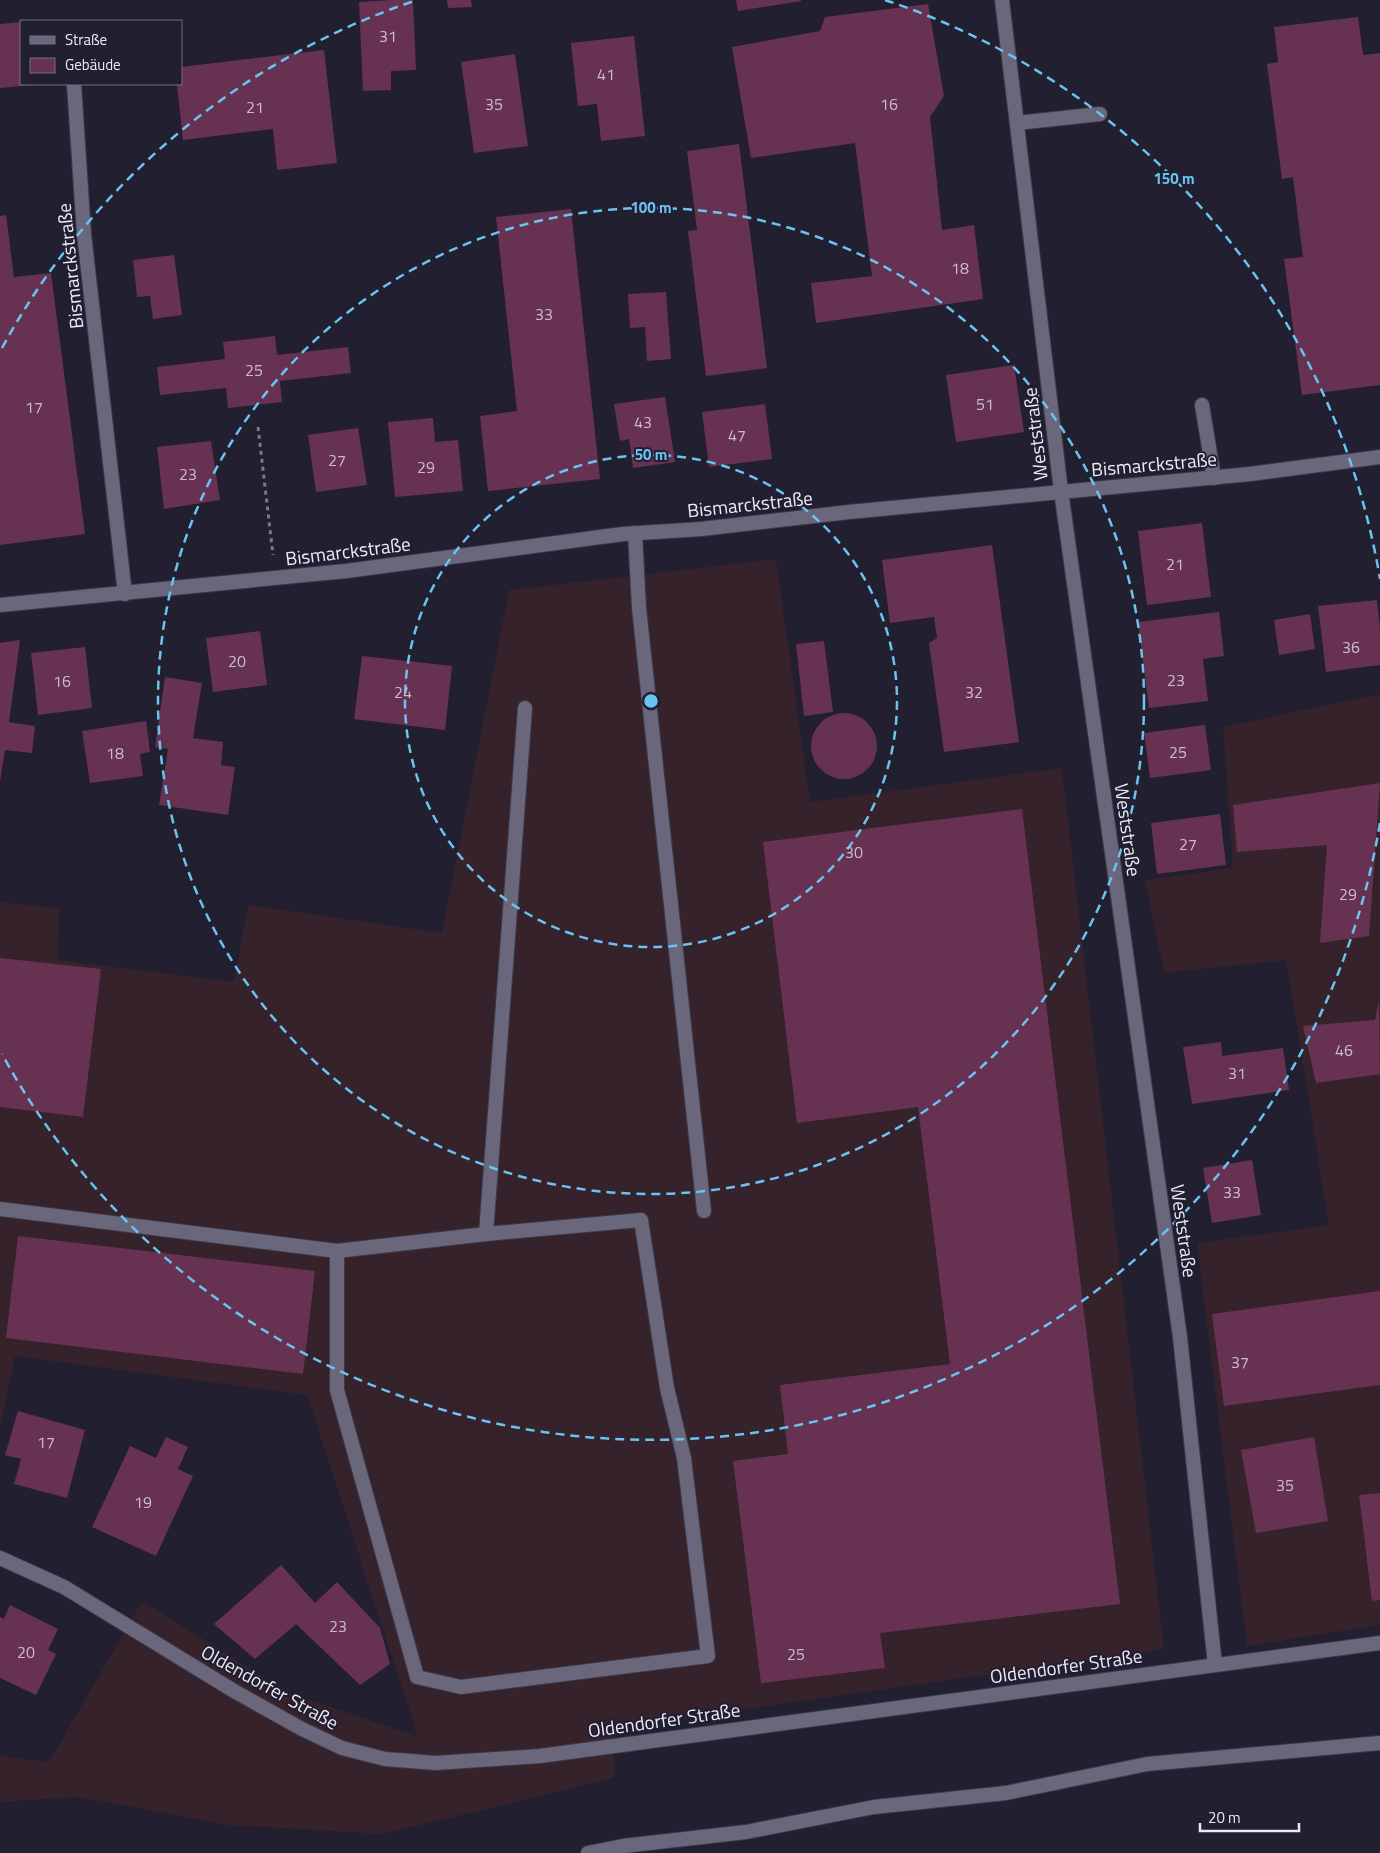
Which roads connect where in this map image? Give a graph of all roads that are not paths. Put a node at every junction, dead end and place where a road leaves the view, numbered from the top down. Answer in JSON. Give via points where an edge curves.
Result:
{"nodes":[{"id":1,"x":1002,"y":0,"type":"edge"},
{"id":2,"x":74,"y":85,"type":"edge"},
{"id":3,"x":1100,"y":114,"type":"dead end"},
{"id":4,"x":1017,"y":123,"type":"junction"},
{"id":5,"x":1202,"y":405,"type":"dead end"},
{"id":6,"x":1380,"y":456,"type":"edge"},
{"id":7,"x":1214,"y":478,"type":"junction"},
{"id":8,"x":1061,"y":491,"type":"junction"},
{"id":9,"x":635,"y":533,"type":"junction"},
{"id":10,"x":126,"y":594,"type":"junction"},
{"id":11,"x":0,"y":605,"type":"edge"},
{"id":12,"x":525,"y":708,"type":"dead end"},
{"id":13,"x":0,"y":1210,"type":"edge"},
{"id":14,"x":704,"y":1211,"type":"dead end"},
{"id":15,"x":486,"y":1234,"type":"junction"},
{"id":16,"x":337,"y":1251,"type":"junction"},
{"id":17,"x":0,"y":1558,"type":"edge"},
{"id":18,"x":1380,"y":1643,"type":"edge"},
{"id":19,"x":1215,"y":1665,"type":"junction"},
{"id":20,"x":1380,"y":1742,"type":"edge"},
{"id":21,"x":588,"y":1853,"type":"edge"}],
"edges":[{"from":1,"to":4,"type":"street","name":"Weststraße"},
{"from":2,"to":10,"type":"street","name":"Bismarckstraße","via":[[84,234]]},
{"from":3,"to":4,"type":"street"},
{"from":4,"to":8,"type":"street","name":"Weststraße"},
{"from":5,"to":7,"type":"street"},
{"from":6,"to":7,"type":"street","name":"Bismarckstraße"},
{"from":7,"to":8,"type":"street","name":"Bismarckstraße"},
{"from":8,"to":9,"type":"street","name":"Bismarckstraße"},
{"from":8,"to":19,"type":"street","name":"Weststraße","via":[[1179,1329]]},
{"from":9,"to":10,"type":"street","name":"Bismarckstraße","via":[[346,571]]},
{"from":9,"to":14,"type":"street","via":[[640,617]]},
{"from":10,"to":11,"type":"street","name":"Bismarckstraße"},
{"from":12,"to":15,"type":"street"},
{"from":13,"to":16,"type":"street"},
{"from":15,"to":16,"type":"street"},
{"from":15,"to":16,"type":"street","via":[[641,1220],[667,1388],[684,1458],[708,1656],[460,1687],[417,1677],[337,1390]]},
{"from":17,"to":19,"type":"street","name":"Oldendorfer Straße","via":[[64,1587],[234,1691],[342,1748],[385,1759],[436,1764],[540,1756]]},
{"from":18,"to":19,"type":"street","name":"Oldendorfer Straße"},
{"from":20,"to":21,"type":"street","via":[[1147,1764],[1006,1793],[874,1807],[746,1832]]}]}
